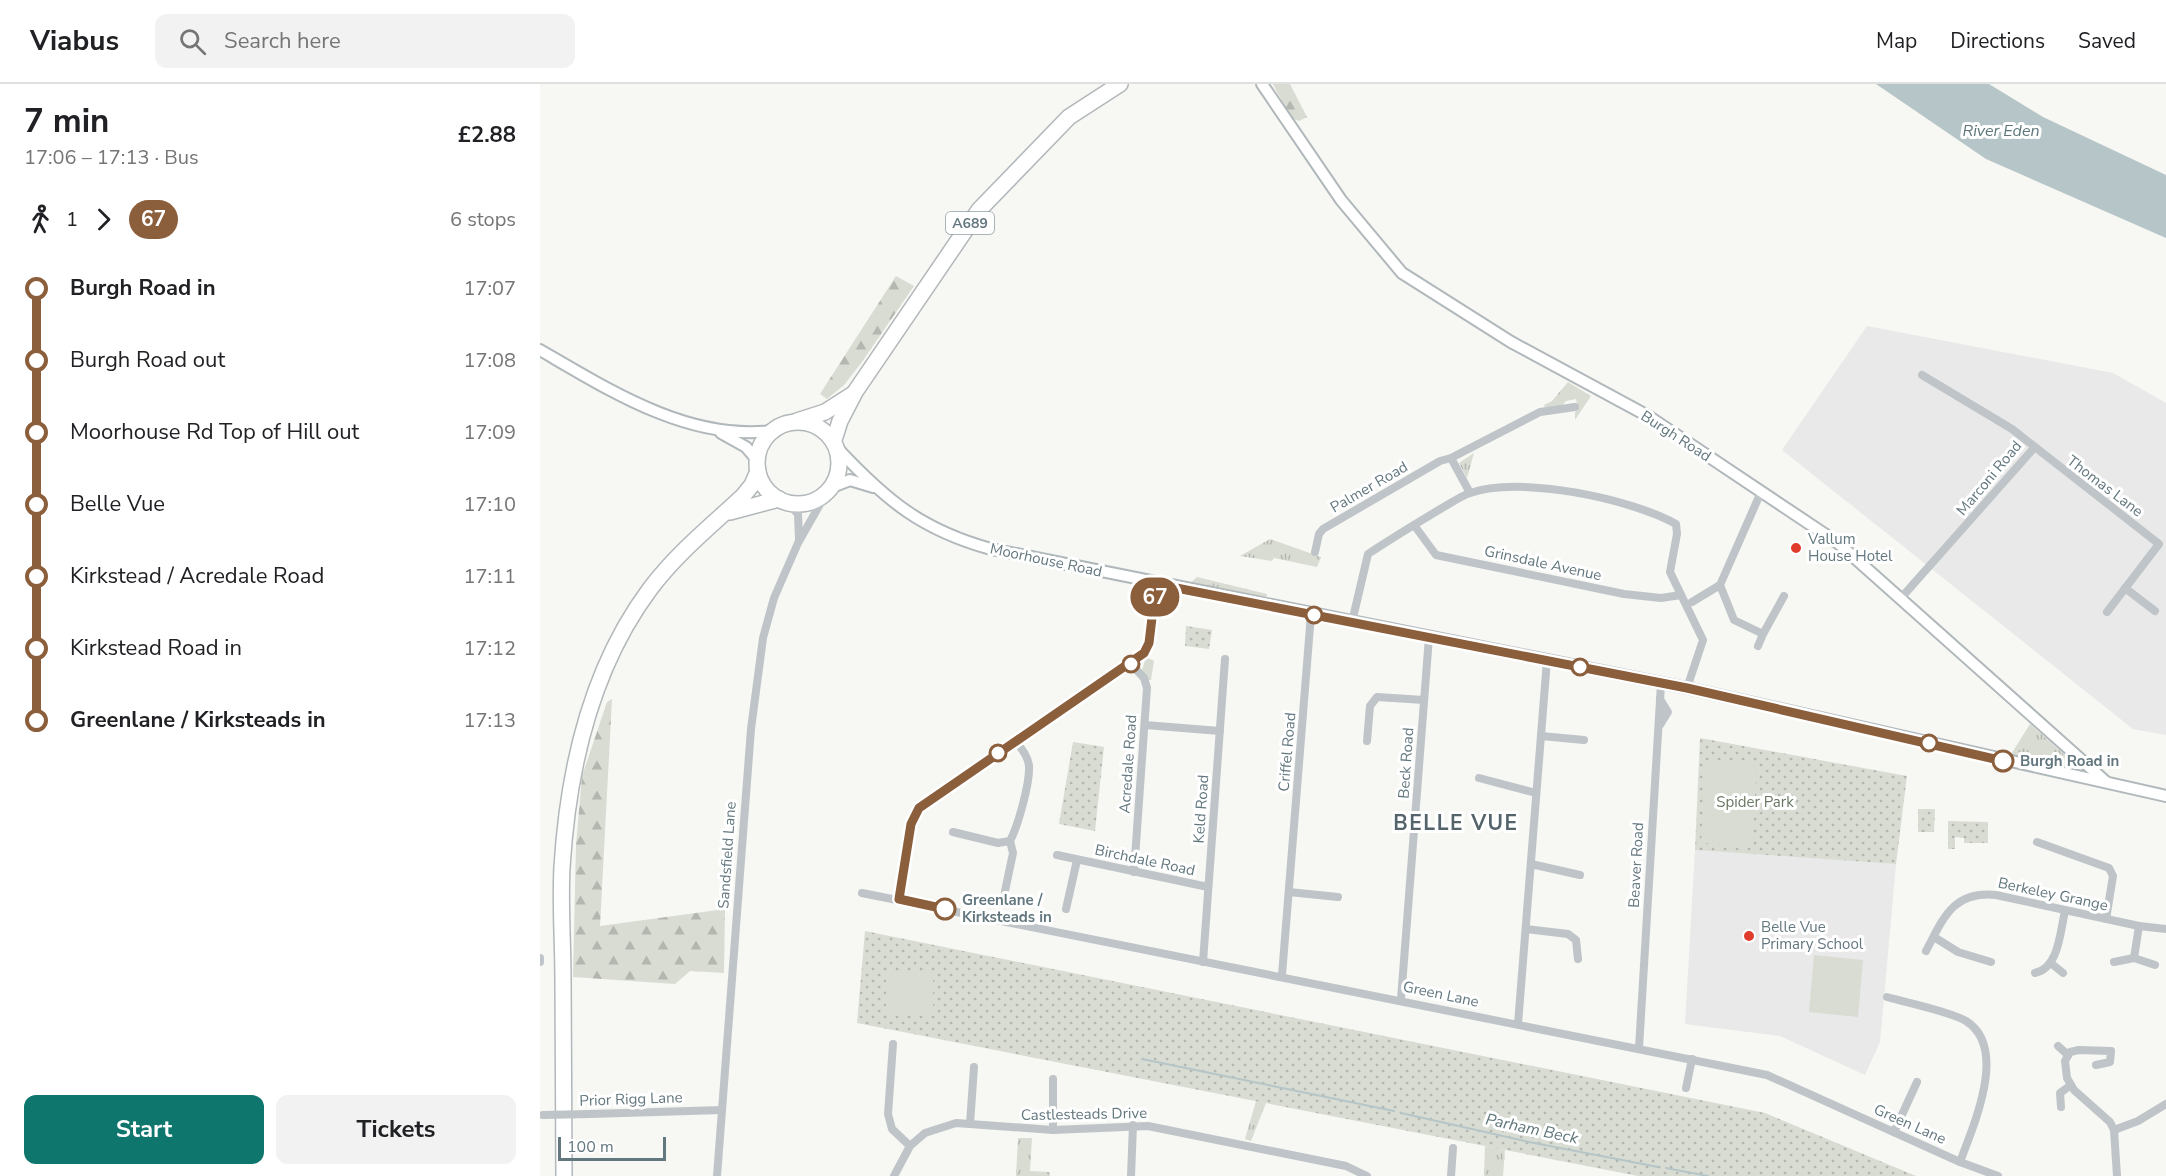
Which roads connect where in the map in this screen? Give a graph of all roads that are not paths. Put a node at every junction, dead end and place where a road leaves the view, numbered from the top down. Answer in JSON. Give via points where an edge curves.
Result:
{"nodes":[{"id":1,"x":1120,"y":84,"type":"edge"},
{"id":2,"x":1262,"y":84,"type":"edge"},
{"id":3,"x":540,"y":350,"type":"edge"},
{"id":4,"x":1922,"y":375,"type":"dead end"},
{"id":5,"x":855,"y":392,"type":"junction"},
{"id":6,"x":1575,"y":407,"type":"dead end"},
{"id":7,"x":797,"y":421,"type":"junction"},
{"id":8,"x":713,"y":429,"type":"junction"},
{"id":9,"x":772,"y":431,"type":"junction"},
{"id":10,"x":836,"y":445,"type":"junction"},
{"id":11,"x":2034,"y":448,"type":"junction"},
{"id":12,"x":1451,"y":458,"type":"junction"},
{"id":13,"x":758,"y":466,"type":"junction"},
{"id":14,"x":879,"y":489,"type":"junction"},
{"id":15,"x":829,"y":490,"type":"junction"},
{"id":16,"x":1761,"y":492,"type":"junction"},
{"id":17,"x":1470,"y":493,"type":"junction"},
{"id":18,"x":783,"y":501,"type":"junction"},
{"id":19,"x":723,"y":514,"type":"junction"},
{"id":20,"x":1414,"y":525,"type":"junction"},
{"id":21,"x":798,"y":543,"type":"junction"},
{"id":22,"x":2162,"y":547,"type":"edge"},
{"id":23,"x":1315,"y":552,"type":"dead end"},
{"id":24,"x":1156,"y":584,"type":"junction"},
{"id":25,"x":1720,"y":585,"type":"junction"},
{"id":26,"x":2125,"y":588,"type":"junction"},
{"id":27,"x":1681,"y":595,"type":"junction"},
{"id":28,"x":1784,"y":596,"type":"dead end"},
{"id":29,"x":1901,"y":598,"type":"junction"},
{"id":30,"x":1692,"y":602,"type":"dead end"},
{"id":31,"x":2155,"y":611,"type":"dead end"},
{"id":32,"x":2107,"y":612,"type":"dead end"},
{"id":33,"x":1311,"y":614,"type":"junction"},
{"id":34,"x":1352,"y":622,"type":"junction"},
{"id":35,"x":1762,"y":634,"type":"junction"},
{"id":36,"x":1429,"y":637,"type":"junction"},
{"id":37,"x":1758,"y":646,"type":"dead end"},
{"id":38,"x":1225,"y":659,"type":"dead end"},
{"id":39,"x":1547,"y":660,"type":"junction"},
{"id":40,"x":1131,"y":664,"type":"junction"},
{"id":41,"x":1661,"y":684,"type":"junction"},
{"id":42,"x":1687,"y":688,"type":"junction"},
{"id":43,"x":1424,"y":700,"type":"junction"},
{"id":44,"x":1145,"y":725,"type":"junction"},
{"id":45,"x":1220,"y":731,"type":"junction"},
{"id":46,"x":1541,"y":736,"type":"junction"},
{"id":47,"x":1015,"y":740,"type":"junction"},
{"id":48,"x":1584,"y":740,"type":"dead end"},
{"id":49,"x":1367,"y":741,"type":"dead end"},
{"id":50,"x":2084,"y":765,"type":"junction"},
{"id":51,"x":2076,"y":777,"type":"junction"},
{"id":52,"x":1479,"y":778,"type":"dead end"},
{"id":53,"x":2107,"y":783,"type":"junction"},
{"id":54,"x":1536,"y":793,"type":"junction"},
{"id":55,"x":2166,"y":796,"type":"edge"},
{"id":56,"x":952,"y":832,"type":"dead end"},
{"id":57,"x":1010,"y":841,"type":"junction"},
{"id":58,"x":2037,"y":842,"type":"dead end"},
{"id":59,"x":1057,"y":855,"type":"dead end"},
{"id":60,"x":1077,"y":860,"type":"junction"},
{"id":61,"x":1531,"y":864,"type":"junction"},
{"id":62,"x":1134,"y":872,"type":"junction"},
{"id":63,"x":1580,"y":875,"type":"dead end"},
{"id":64,"x":1208,"y":887,"type":"junction"},
{"id":65,"x":1005,"y":891,"type":"dead end"},
{"id":66,"x":1289,"y":892,"type":"junction"},
{"id":67,"x":862,"y":893,"type":"dead end"},
{"id":68,"x":1338,"y":897,"type":"dead end"},
{"id":69,"x":899,"y":899,"type":"junction"},
{"id":70,"x":1066,"y":909,"type":"dead end"},
{"id":71,"x":2065,"y":911,"type":"junction"},
{"id":72,"x":2106,"y":919,"type":"junction"},
{"id":73,"x":2139,"y":926,"type":"junction"},
{"id":74,"x":1526,"y":929,"type":"junction"},
{"id":75,"x":2166,"y":929,"type":"edge"},
{"id":76,"x":1934,"y":937,"type":"junction"},
{"id":77,"x":1926,"y":951,"type":"dead end"},
{"id":78,"x":2134,"y":958,"type":"junction"},
{"id":79,"x":1578,"y":959,"type":"dead end"},
{"id":80,"x":1980,"y":960,"type":"junction"},
{"id":81,"x":1203,"y":962,"type":"junction"},
{"id":82,"x":1991,"y":962,"type":"dead end"},
{"id":83,"x":2114,"y":962,"type":"dead end"},
{"id":84,"x":2052,"y":964,"type":"junction"},
{"id":85,"x":2155,"y":965,"type":"dead end"},
{"id":86,"x":1977,"y":970,"type":"dead end"},
{"id":87,"x":2063,"y":972,"type":"dead end"},
{"id":88,"x":2035,"y":973,"type":"dead end"},
{"id":89,"x":1282,"y":975,"type":"junction"},
{"id":90,"x":1887,"y":997,"type":"dead end"},
{"id":91,"x":1401,"y":999,"type":"junction"},
{"id":92,"x":1518,"y":1024,"type":"junction"},
{"id":93,"x":893,"y":1044,"type":"dead end"},
{"id":94,"x":2058,"y":1046,"type":"dead end"},
{"id":95,"x":1639,"y":1048,"type":"junction"},
{"id":96,"x":2068,"y":1055,"type":"junction"},
{"id":97,"x":1692,"y":1059,"type":"junction"},
{"id":98,"x":2096,"y":1065,"type":"dead end"},
{"id":99,"x":974,"y":1067,"type":"dead end"},
{"id":100,"x":1053,"y":1079,"type":"dead end"},
{"id":101,"x":1917,"y":1082,"type":"dead end"},
{"id":102,"x":2071,"y":1085,"type":"junction"},
{"id":103,"x":1686,"y":1088,"type":"dead end"},
{"id":104,"x":2166,"y":1104,"type":"edge"},
{"id":105,"x":2061,"y":1107,"type":"dead end"},
{"id":106,"x":722,"y":1110,"type":"junction"},
{"id":107,"x":542,"y":1115,"type":"edge"},
{"id":108,"x":970,"y":1124,"type":"junction"},
{"id":109,"x":1133,"y":1125,"type":"junction"},
{"id":110,"x":1053,"y":1130,"type":"junction"},
{"id":111,"x":2114,"y":1130,"type":"junction"},
{"id":112,"x":1894,"y":1132,"type":"junction"},
{"id":113,"x":910,"y":1146,"type":"junction"},
{"id":114,"x":1453,"y":1148,"type":"dead end"},
{"id":115,"x":1960,"y":1162,"type":"junction"},
{"id":116,"x":564,"y":1176,"type":"edge"},
{"id":117,"x":717,"y":1176,"type":"edge"},
{"id":118,"x":894,"y":1176,"type":"edge"},
{"id":119,"x":1131,"y":1176,"type":"edge"},
{"id":120,"x":1367,"y":1176,"type":"edge"},
{"id":121,"x":1451,"y":1176,"type":"edge"},
{"id":122,"x":1998,"y":1176,"type":"edge"},
{"id":123,"x":2117,"y":1176,"type":"edge"}],
"edges":[{"from":1,"to":5,"type":"highway","number":"A689","via":[[1069,117],[979,210]]},
{"from":2,"to":16,"type":"main road","name":"Burgh Road","via":[[1341,200],[1402,273],[1511,342],[1648,416]]},
{"from":3,"to":8,"type":"main road","via":[[625,399]]},
{"from":4,"to":11,"type":"street","name":"Marconi Road","via":[[2012,429]]},
{"from":5,"to":7,"type":"highway","number":"A689","via":[[825,412]]},
{"from":5,"to":10,"type":"highway","number":"A689","via":[[840,422]]},
{"from":6,"to":12,"type":"street","name":"Palmer Road","via":[[1540,411]]},
{"from":7,"to":9,"type":"highway","number":"A689"},
{"from":7,"to":10,"type":"highway","via":[[819,427]]},
{"from":8,"to":9,"type":"main road","via":[[741,433]]},
{"from":8,"to":13,"type":"main road","via":[[746,447]]},
{"from":9,"to":13,"type":"highway","via":[[760,446]]},
{"from":10,"to":14,"type":"main road","name":"Moorhouse Road"},
{"from":10,"to":15,"type":"highway","number":"A689","via":[[839,466]]},
{"from":11,"to":22,"type":"street","name":"Thomas Lane"},
{"from":11,"to":29,"type":"street","name":"Marconi Road"},
{"from":12,"to":17,"type":"street"},
{"from":12,"to":23,"type":"street","name":"Palmer Road","via":[[1323,529],[1318,534]]},
{"from":13,"to":18,"type":"highway","via":[[767,490]]},
{"from":13,"to":19,"type":"highway","via":[[752,485]]},
{"from":14,"to":15,"type":"main road","name":"Moorhouse Road","via":[[850,480]]},
{"from":14,"to":24,"type":"main road","name":"Moorhouse Road","via":[[907,513],[957,540]]},
{"from":15,"to":18,"type":"highway","via":[[813,501]]},
{"from":15,"to":21,"type":"street","name":"Sandsfield Lane"},
{"from":16,"to":25,"type":"street"},
{"from":16,"to":29,"type":"main road","name":"Burgh Road","via":[[1838,543]]},
{"from":17,"to":20,"type":"street"},
{"from":17,"to":27,"type":"street","via":[[1497,488],[1553,489],[1624,503],[1660,515],[1676,524],[1670,572]]},
{"from":18,"to":19,"type":"highway"},
{"from":18,"to":21,"type":"street","via":[[798,514]]},
{"from":19,"to":116,"type":"highway","via":[[674,558],[612,652],[599,679],[574,772],[562,868]]},
{"from":20,"to":27,"type":"street","name":"Grinsdale Avenue","via":[[1436,555],[1624,594],[1661,598]]},
{"from":20,"to":34,"type":"street","via":[[1368,554]]},
{"from":21,"to":106,"type":"street","name":"Sandsfield Lane","via":[[774,598],[763,638],[751,729]]},
{"from":22,"to":26,"type":"street","name":"Thomas Lane"},
{"from":24,"to":33,"type":"main road","name":"Moorhouse Road"},
{"from":24,"to":40,"type":"street","via":[[1149,643]]},
{"from":25,"to":30,"type":"street"},
{"from":25,"to":35,"type":"street","via":[[1734,620]]},
{"from":26,"to":31,"type":"street"},
{"from":26,"to":32,"type":"street","name":"Thomas Lane"},
{"from":27,"to":42,"type":"street","via":[[1703,640]]},
{"from":28,"to":35,"type":"street"},
{"from":29,"to":50,"type":"main road","name":"Burgh Road"},
{"from":33,"to":34,"type":"main road","name":"Moorhouse Road"},
{"from":33,"to":66,"type":"street","name":"Criffel Road"},
{"from":34,"to":36,"type":"main road","name":"Moorhouse Road"},
{"from":35,"to":37,"type":"street"},
{"from":36,"to":39,"type":"main road","name":"Moorhouse Road"},
{"from":36,"to":43,"type":"street","name":"Beck Road"},
{"from":38,"to":45,"type":"street","name":"Keld Road"},
{"from":39,"to":41,"type":"main road","name":"Moorhouse Road"},
{"from":39,"to":46,"type":"street"},
{"from":40,"to":44,"type":"street","name":"Acredale Road","via":[[1144,678],[1147,688]]},
{"from":40,"to":47,"type":"street"},
{"from":41,"to":42,"type":"main road","name":"Moorhouse Road"},
{"from":41,"to":95,"type":"street","name":"Beaver Road","via":[[1660,699],[1668,712],[1658,727]]},
{"from":42,"to":51,"type":"main road","name":"Moorhouse Road"},
{"from":43,"to":49,"type":"street","via":[[1377,697],[1370,706]]},
{"from":43,"to":91,"type":"street","name":"Beck Road"},
{"from":44,"to":45,"type":"street"},
{"from":44,"to":62,"type":"street","name":"Acredale Road"},
{"from":45,"to":64,"type":"street","name":"Keld Road"},
{"from":46,"to":48,"type":"street"},
{"from":46,"to":54,"type":"street"},
{"from":47,"to":57,"type":"street","via":[[1029,766],[1018,826]]},
{"from":47,"to":69,"type":"street","via":[[919,808],[911,824]]},
{"from":50,"to":51,"type":"main road"},
{"from":50,"to":53,"type":"main road","name":"Burgh Road"},
{"from":51,"to":53,"type":"main road","name":"Moorhouse Road"},
{"from":52,"to":54,"type":"street"},
{"from":53,"to":55,"type":"main road","name":"Moorhouse Road"},
{"from":54,"to":61,"type":"street"},
{"from":56,"to":57,"type":"street","via":[[998,843]]},
{"from":57,"to":65,"type":"street","via":[[1013,853]]},
{"from":58,"to":72,"type":"street","via":[[2109,868],[2113,876]]},
{"from":59,"to":60,"type":"street","name":"Birchdale Road"},
{"from":60,"to":62,"type":"street","name":"Birchdale Road"},
{"from":60,"to":70,"type":"street","name":"Birchdale Road"},
{"from":61,"to":63,"type":"street"},
{"from":61,"to":74,"type":"street"},
{"from":62,"to":64,"type":"street","name":"Birchdale Road"},
{"from":64,"to":81,"type":"street","name":"Keld Road"},
{"from":66,"to":68,"type":"street"},
{"from":66,"to":89,"type":"street","name":"Criffel Road"},
{"from":67,"to":69,"type":"street","name":"Green Lane"},
{"from":69,"to":81,"type":"street","name":"Green Lane"},
{"from":71,"to":72,"type":"street","name":"Berkeley Grange"},
{"from":71,"to":76,"type":"street","name":"Berkeley Grange","via":[[1996,895],[1974,895],[1948,910]]},
{"from":71,"to":84,"type":"street"},
{"from":72,"to":73,"type":"street","name":"Berkeley Grange"},
{"from":73,"to":75,"type":"street","name":"Berkeley Grange"},
{"from":73,"to":78,"type":"street"},
{"from":74,"to":79,"type":"street","via":[[1568,934],[1576,940]]},
{"from":74,"to":92,"type":"street"},
{"from":76,"to":77,"type":"street","name":"Berkeley Grange"},
{"from":76,"to":80,"type":"street"},
{"from":78,"to":83,"type":"street"},
{"from":78,"to":85,"type":"street"},
{"from":80,"to":82,"type":"street"},
{"from":80,"to":86,"type":"street"},
{"from":81,"to":89,"type":"street","name":"Green Lane"},
{"from":84,"to":87,"type":"street"},
{"from":84,"to":88,"type":"street"},
{"from":89,"to":91,"type":"street","name":"Green Lane"},
{"from":90,"to":115,"type":"street","via":[[1964,1020],[1979,1031],[1984,1048],[1986,1092]]},
{"from":91,"to":92,"type":"street","name":"Green Lane"},
{"from":92,"to":95,"type":"street","name":"Green Lane"},
{"from":93,"to":113,"type":"street","via":[[888,1114],[892,1129]]},
{"from":94,"to":96,"type":"street"},
{"from":95,"to":97,"type":"street","name":"Green Lane"},
{"from":96,"to":98,"type":"street","via":[[2079,1050],[2111,1051],[2110,1062]]},
{"from":96,"to":102,"type":"street","via":[[2065,1061]]},
{"from":97,"to":103,"type":"street"},
{"from":97,"to":112,"type":"street","name":"Green Lane","via":[[1767,1075]]},
{"from":99,"to":108,"type":"street"},
{"from":100,"to":110,"type":"street"},
{"from":101,"to":112,"type":"street"},
{"from":102,"to":105,"type":"street","via":[[2060,1093]]},
{"from":102,"to":111,"type":"street"},
{"from":104,"to":111,"type":"street","via":[[2139,1121]]},
{"from":106,"to":107,"type":"street","name":"Prior Rigg Lane","bridge":true},
{"from":106,"to":117,"type":"street","name":"Sandsfield Lane"},
{"from":108,"to":110,"type":"street","name":"Castlesteads Drive"},
{"from":108,"to":113,"type":"street","name":"Castlesteads Drive","via":[[942,1126],[925,1133]]},
{"from":109,"to":110,"type":"street","name":"Castlesteads Drive"},
{"from":109,"to":119,"type":"street"},
{"from":109,"to":120,"type":"street","name":"Castlesteads Drive","via":[[1346,1166]]},
{"from":111,"to":123,"type":"street"},
{"from":112,"to":115,"type":"street","name":"Green Lane"},
{"from":113,"to":118,"type":"street","name":"Castlesteads Drive"},
{"from":114,"to":121,"type":"street"},
{"from":115,"to":122,"type":"street","name":"Green Lane"}]}
